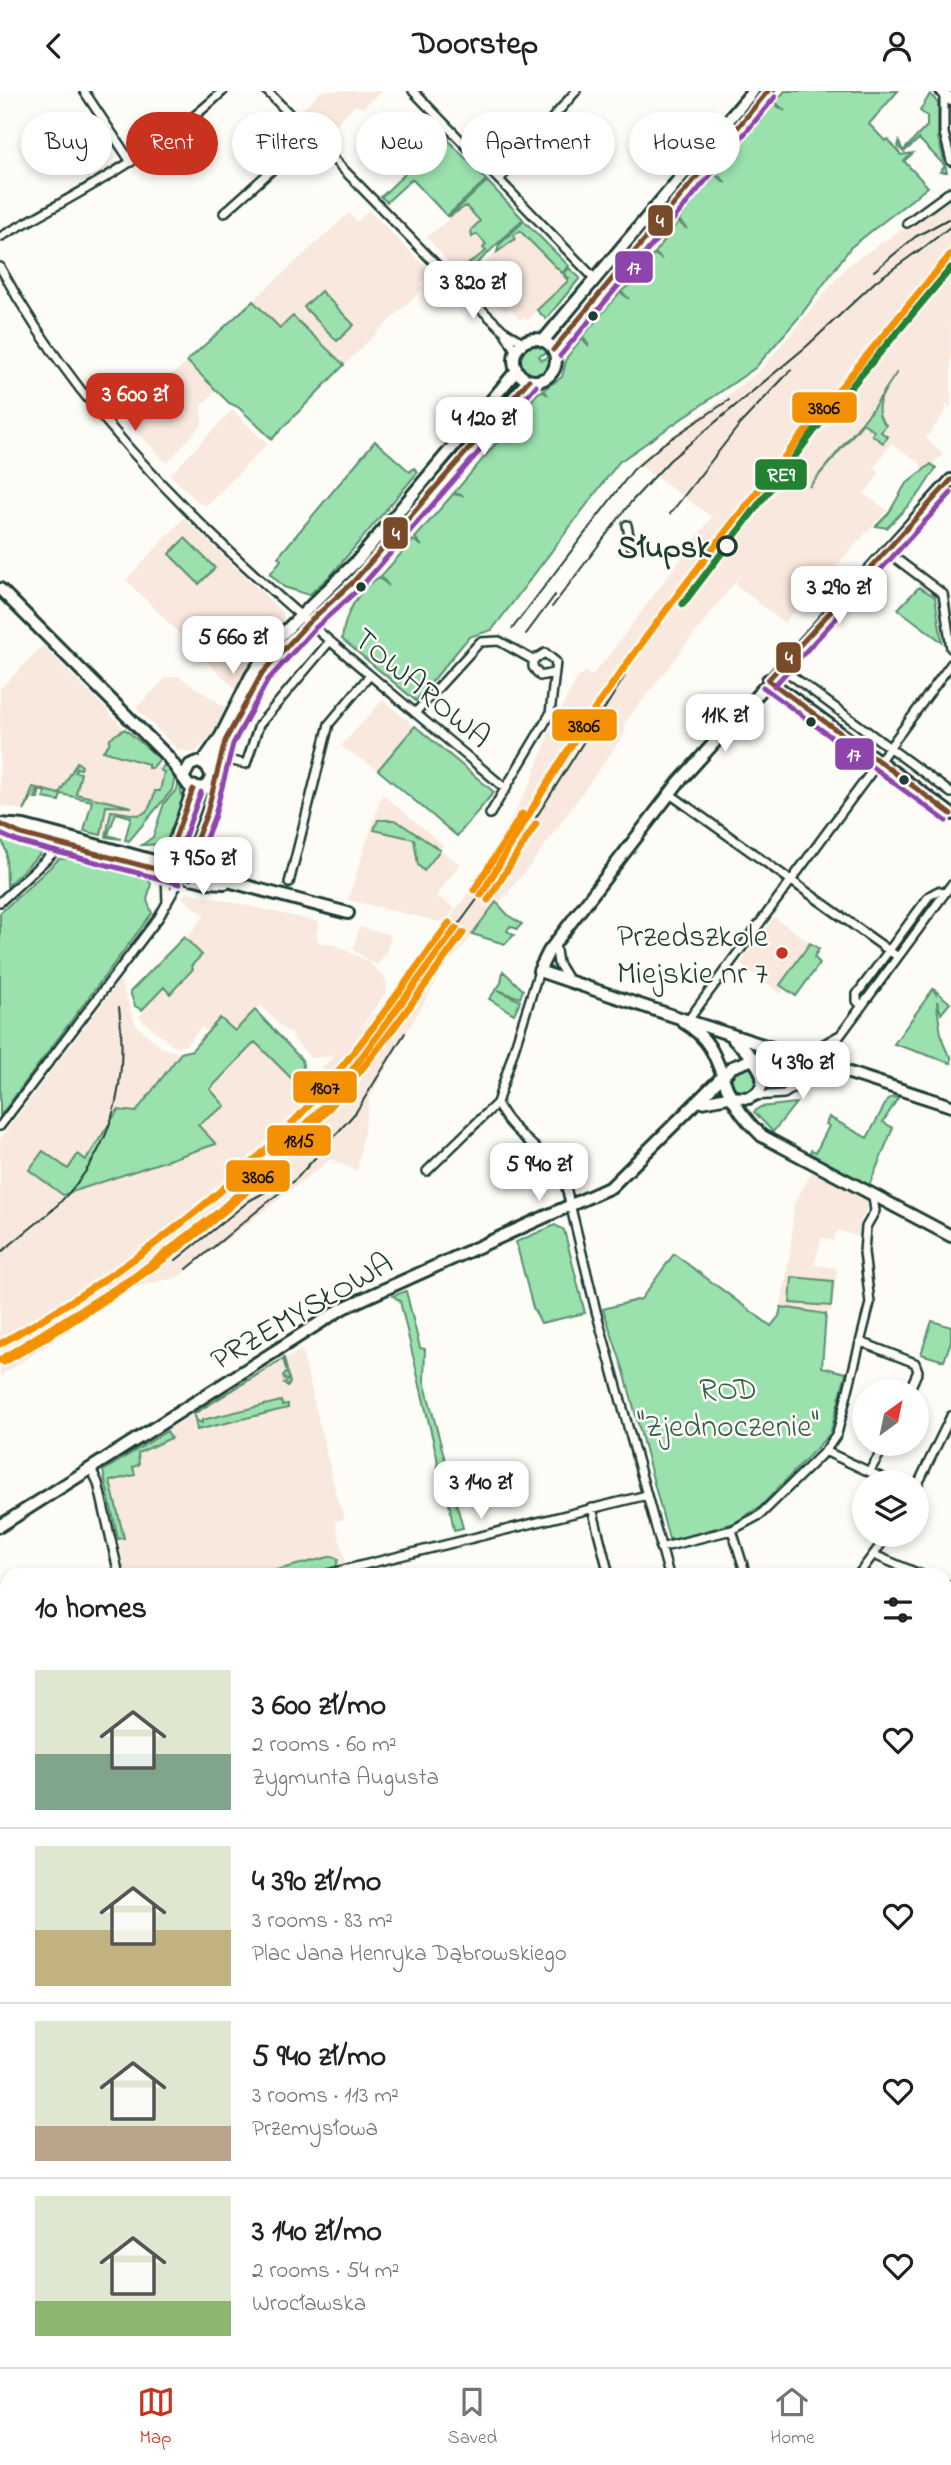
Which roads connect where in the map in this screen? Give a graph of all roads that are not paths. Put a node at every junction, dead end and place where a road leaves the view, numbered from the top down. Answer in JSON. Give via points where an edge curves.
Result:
{"nodes":[{"id":1,"x":84,"y":91,"type":"edge"},
{"id":2,"x":223,"y":91,"type":"edge"},
{"id":3,"x":267,"y":91,"type":"edge"},
{"id":4,"x":576,"y":91,"type":"edge"},
{"id":5,"x":753,"y":91,"type":"edge"},
{"id":6,"x":768,"y":91,"type":"edge"},
{"id":7,"x":415,"y":92,"type":"edge"},
{"id":8,"x":946,"y":95,"type":"edge"},
{"id":9,"x":199,"y":112,"type":"edge"},
{"id":10,"x":287,"y":112,"type":"edge"},
{"id":11,"x":947,"y":119,"type":"edge"},
{"id":12,"x":126,"y":154,"type":"edge"},
{"id":13,"x":951,"y":161,"type":"edge"},
{"id":14,"x":126,"y":165,"type":"edge"},
{"id":15,"x":342,"y":168,"type":"edge"},
{"id":16,"x":266,"y":175,"type":"edge"},
{"id":17,"x":499,"y":180,"type":"junction"},
{"id":18,"x":951,"y":191,"type":"edge"},
{"id":19,"x":224,"y":213,"type":"dead end"},
{"id":20,"x":907,"y":223,"type":"dead end"},
{"id":21,"x":0,"y":237,"type":"edge"},
{"id":22,"x":0,"y":267,"type":"edge"},
{"id":23,"x":595,"y":279,"type":"junction"},
{"id":24,"x":543,"y":341,"type":"junction"},
{"id":25,"x":520,"y":347,"type":"junction"},
{"id":26,"x":553,"y":350,"type":"junction"},
{"id":27,"x":517,"y":369,"type":"junction"},
{"id":28,"x":528,"y":380,"type":"junction"},
{"id":29,"x":951,"y":479,"type":"edge"},
{"id":30,"x":627,"y":525,"type":"dead end"},
{"id":31,"x":631,"y":546,"type":"dead end"},
{"id":32,"x":886,"y":551,"type":"junction"},
{"id":33,"x":0,"y":589,"type":"edge"},
{"id":34,"x":947,"y":594,"type":"edge"},
{"id":35,"x":303,"y":619,"type":"junction"},
{"id":36,"x":330,"y":641,"type":"junction"},
{"id":37,"x":951,"y":648,"type":"edge"},
{"id":38,"x":533,"y":660,"type":"junction"},
{"id":39,"x":951,"y":664,"type":"edge"},
{"id":40,"x":780,"y":667,"type":"junction"},
{"id":41,"x":553,"y":673,"type":"junction"},
{"id":42,"x":370,"y":675,"type":"junction"},
{"id":43,"x":768,"y":680,"type":"junction"},
{"id":44,"x":415,"y":713,"type":"junction"},
{"id":45,"x":225,"y":741,"type":"junction"},
{"id":46,"x":891,"y":745,"type":"junction"},
{"id":47,"x":223,"y":759,"type":"junction"},
{"id":48,"x":879,"y":762,"type":"junction"},
{"id":49,"x":206,"y":766,"type":"junction"},
{"id":50,"x":187,"y":770,"type":"junction"},
{"id":51,"x":199,"y":788,"type":"junction"},
{"id":52,"x":506,"y":789,"type":"junction"},
{"id":53,"x":951,"y":793,"type":"edge"},
{"id":54,"x":670,"y":794,"type":"junction"},
{"id":55,"x":207,"y":813,"type":"junction"},
{"id":56,"x":490,"y":814,"type":"dead end"},
{"id":57,"x":951,"y":814,"type":"edge"},
{"id":58,"x":0,"y":824,"type":"edge"},
{"id":59,"x":66,"y":841,"type":"junction"},
{"id":60,"x":196,"y":845,"type":"junction"},
{"id":61,"x":166,"y":867,"type":"junction"},
{"id":62,"x":184,"y":872,"type":"junction"},
{"id":63,"x":207,"y":873,"type":"junction"},
{"id":64,"x":792,"y":881,"type":"junction"},
{"id":65,"x":228,"y":883,"type":"junction"},
{"id":66,"x":289,"y":883,"type":"dead end"},
{"id":67,"x":951,"y":885,"type":"edge"},
{"id":68,"x":944,"y":894,"type":"junction"},
{"id":69,"x":0,"y":902,"type":"edge"},
{"id":70,"x":167,"y":905,"type":"junction"},
{"id":71,"x":348,"y":913,"type":"dead end"},
{"id":72,"x":555,"y":944,"type":"junction"},
{"id":73,"x":889,"y":951,"type":"junction"},
{"id":74,"x":898,"y":957,"type":"junction"},
{"id":75,"x":539,"y":971,"type":"junction"},
{"id":76,"x":569,"y":981,"type":"junction"},
{"id":77,"x":862,"y":1006,"type":"junction"},
{"id":78,"x":671,"y":1016,"type":"junction"},
{"id":79,"x":689,"y":1019,"type":"junction"},
{"id":80,"x":844,"y":1031,"type":"junction"},
{"id":81,"x":729,"y":1036,"type":"junction"},
{"id":82,"x":834,"y":1044,"type":"junction"},
{"id":83,"x":786,"y":1051,"type":"junction"},
{"id":84,"x":801,"y":1057,"type":"junction"},
{"id":85,"x":753,"y":1060,"type":"junction"},
{"id":86,"x":820,"y":1064,"type":"junction"},
{"id":87,"x":845,"y":1072,"type":"junction"},
{"id":88,"x":724,"y":1077,"type":"junction"},
{"id":89,"x":754,"y":1096,"type":"junction"},
{"id":90,"x":733,"y":1098,"type":"junction"},
{"id":91,"x":497,"y":1103,"type":"junction"},
{"id":92,"x":699,"y":1103,"type":"junction"},
{"id":93,"x":951,"y":1106,"type":"edge"},
{"id":94,"x":0,"y":1126,"type":"edge"},
{"id":95,"x":427,"y":1171,"type":"dead end"},
{"id":96,"x":873,"y":1196,"type":"junction"},
{"id":97,"x":571,"y":1206,"type":"junction"},
{"id":98,"x":892,"y":1206,"type":"junction"},
{"id":99,"x":875,"y":1211,"type":"junction"},
{"id":100,"x":951,"y":1236,"type":"edge"},
{"id":101,"x":861,"y":1342,"type":"junction"},
{"id":102,"x":914,"y":1379,"type":"edge"},
{"id":103,"x":951,"y":1416,"type":"edge"},
{"id":104,"x":825,"y":1451,"type":"junction"},
{"id":105,"x":91,"y":1468,"type":"junction"},
{"id":106,"x":865,"y":1470,"type":"edge"},
{"id":107,"x":925,"y":1470,"type":"edge"},
{"id":108,"x":647,"y":1495,"type":"junction"},
{"id":109,"x":592,"y":1508,"type":"junction"},
{"id":110,"x":0,"y":1526,"type":"edge"},
{"id":111,"x":732,"y":1530,"type":"junction"},
{"id":112,"x":880,"y":1547,"type":"edge"},
{"id":113,"x":660,"y":1548,"type":"junction"},
{"id":114,"x":874,"y":1555,"type":"junction"},
{"id":115,"x":117,"y":1568,"type":"edge"},
{"id":116,"x":351,"y":1568,"type":"edge"},
{"id":117,"x":607,"y":1568,"type":"edge"},
{"id":118,"x":667,"y":1568,"type":"edge"},
{"id":119,"x":744,"y":1568,"type":"edge"},
{"id":120,"x":864,"y":1568,"type":"edge"},
{"id":121,"x":905,"y":1568,"type":"edge"}],
"edges":[{"from":1,"to":12,"type":"street"},
{"from":2,"to":9,"type":"street"},
{"from":3,"to":10,"type":"street"},
{"from":4,"to":17,"type":"street"},
{"from":5,"to":23,"type":"street"},
{"from":6,"to":26,"type":"street"},
{"from":7,"to":17,"type":"street"},
{"from":8,"to":11,"type":"street"},
{"from":11,"to":13,"type":"street"},
{"from":14,"to":21,"type":"street"},
{"from":15,"to":25,"type":"street"},
{"from":16,"to":19,"type":"street"},
{"from":17,"to":23,"type":"street"},
{"from":18,"to":20,"type":"street"},
{"from":22,"to":35,"type":"street","name":"TOWAROWA","via":[[42,339],[134,455]]},
{"from":23,"to":24,"type":"street"},
{"from":24,"to":25,"type":"street"},
{"from":24,"to":26,"type":"street"},
{"from":25,"to":27,"type":"street"},
{"from":26,"to":28,"type":"street","via":[[556,360],[551,374]]},
{"from":27,"to":28,"type":"street"},
{"from":27,"to":35,"type":"street"},
{"from":28,"to":35,"type":"street","via":[[354,581]]},
{"from":29,"to":32,"type":"street"},
{"from":30,"to":31,"type":"street"},
{"from":32,"to":34,"type":"street"},
{"from":32,"to":40,"type":"street"},
{"from":33,"to":50,"type":"street","via":[[168,757]]},
{"from":34,"to":37,"type":"street"},
{"from":35,"to":36,"type":"street","name":"TOWAROWA"},
{"from":35,"to":45,"type":"street","via":[[250,691]]},
{"from":35,"to":49,"type":"street","via":[[262,658]]},
{"from":36,"to":42,"type":"street","name":"TOWAROWA"},
{"from":36,"to":47,"type":"street","via":[[259,725],[246,764]]},
{"from":38,"to":41,"type":"street","via":[[540,676]]},
{"from":38,"to":41,"type":"street","via":[[543,653],[551,655],[556,664]]},
{"from":38,"to":44,"type":"street","via":[[499,641],[480,642]]},
{"from":39,"to":46,"type":"street"},
{"from":40,"to":43,"type":"street"},
{"from":40,"to":46,"type":"street"},
{"from":41,"to":52,"type":"street","name":"TOWAROWA","via":[[552,708]]},
{"from":42,"to":44,"type":"street","name":"TOWAROWA"},
{"from":42,"to":66,"type":"street","via":[[329,725]]},
{"from":43,"to":48,"type":"street"},
{"from":43,"to":54,"type":"street"},
{"from":44,"to":52,"type":"street","name":"TOWAROWA"},
{"from":45,"to":47,"type":"street"},
{"from":45,"to":49,"type":"street"},
{"from":46,"to":48,"type":"street"},
{"from":46,"to":53,"type":"street"},
{"from":47,"to":55,"type":"street"},
{"from":48,"to":57,"type":"street"},
{"from":48,"to":64,"type":"street"},
{"from":49,"to":50,"type":"street"},
{"from":49,"to":51,"type":"street","via":[[212,777]]},
{"from":50,"to":51,"type":"street","via":[[186,783]]},
{"from":51,"to":55,"type":"street"},
{"from":51,"to":61,"type":"street"},
{"from":52,"to":56,"type":"street","name":"TOWAROWA"},
{"from":54,"to":64,"type":"street"},
{"from":54,"to":72,"type":"street"},
{"from":55,"to":60,"type":"street"},
{"from":58,"to":59,"type":"street","via":[[21,834]]},
{"from":59,"to":61,"type":"street"},
{"from":59,"to":69,"type":"street"},
{"from":60,"to":62,"type":"street"},
{"from":60,"to":63,"type":"street"},
{"from":61,"to":62,"type":"street"},
{"from":61,"to":70,"type":"street"},
{"from":62,"to":63,"type":"street"},
{"from":62,"to":65,"type":"street"},
{"from":62,"to":70,"type":"street"},
{"from":63,"to":65,"type":"street"},
{"from":64,"to":73,"type":"street"},
{"from":64,"to":79,"type":"street"},
{"from":65,"to":71,"type":"street"},
{"from":67,"to":68,"type":"street"},
{"from":68,"to":73,"type":"street","via":[[930,895]]},
{"from":68,"to":74,"type":"street"},
{"from":70,"to":94,"type":"street"},
{"from":72,"to":75,"type":"street"},
{"from":72,"to":76,"type":"street","via":[[558,963]]},
{"from":73,"to":74,"type":"street"},
{"from":73,"to":77,"type":"street","via":[[857,995]]},
{"from":74,"to":77,"type":"street"},
{"from":75,"to":76,"type":"street"},
{"from":75,"to":91,"type":"street"},
{"from":76,"to":78,"type":"street"},
{"from":77,"to":80,"type":"street"},
{"from":78,"to":79,"type":"street"},
{"from":78,"to":88,"type":"street","via":[[704,1037]]},
{"from":79,"to":81,"type":"street"},
{"from":80,"to":82,"type":"street"},
{"from":80,"to":84,"type":"street"},
{"from":81,"to":83,"type":"street"},
{"from":81,"to":85,"type":"street"},
{"from":82,"to":86,"type":"street"},
{"from":82,"to":87,"type":"street","via":[[835,1060]]},
{"from":83,"to":84,"type":"street"},
{"from":83,"to":85,"type":"street"},
{"from":84,"to":86,"type":"street"},
{"from":85,"to":88,"type":"street","via":[[736,1065]]},
{"from":85,"to":89,"type":"street","via":[[763,1078]]},
{"from":86,"to":87,"type":"street"},
{"from":86,"to":89,"type":"street","via":[[789,1093]]},
{"from":87,"to":93,"type":"street"},
{"from":88,"to":90,"type":"street"},
{"from":88,"to":92,"type":"street","name":"PRZEMYSŁOWA"},
{"from":89,"to":90,"type":"street"},
{"from":90,"to":92,"type":"street"},
{"from":90,"to":96,"type":"street","via":[[752,1127],[769,1141]]},
{"from":91,"to":95,"type":"street"},
{"from":91,"to":97,"type":"street","via":[[560,1174]]},
{"from":92,"to":97,"type":"street","name":"PRZEMYSŁOWA","via":[[622,1179]]},
{"from":96,"to":98,"type":"street"},
{"from":96,"to":99,"type":"street"},
{"from":97,"to":105,"type":"street","name":"PRZEMYSŁOWA","via":[[343,1308]]},
{"from":97,"to":108,"type":"street"},
{"from":98,"to":99,"type":"street"},
{"from":98,"to":100,"type":"street"},
{"from":99,"to":101,"type":"street","via":[[865,1233],[870,1299]]},
{"from":101,"to":102,"type":"street","via":[[915,1363]]},
{"from":101,"to":104,"type":"street","via":[[841,1426]]},
{"from":103,"to":107,"type":"street"},
{"from":104,"to":106,"type":"street"},
{"from":104,"to":111,"type":"street","via":[[763,1513]]},
{"from":105,"to":110,"type":"street","name":"PRZEMYSŁOWA"},
{"from":105,"to":115,"type":"street"},
{"from":108,"to":109,"type":"street"},
{"from":108,"to":113,"type":"street"},
{"from":109,"to":116,"type":"street"},
{"from":109,"to":117,"type":"street"},
{"from":111,"to":113,"type":"street"},
{"from":111,"to":119,"type":"street"},
{"from":112,"to":114,"type":"street"},
{"from":113,"to":118,"type":"street"},
{"from":114,"to":120,"type":"street"},
{"from":114,"to":121,"type":"street"}]}
